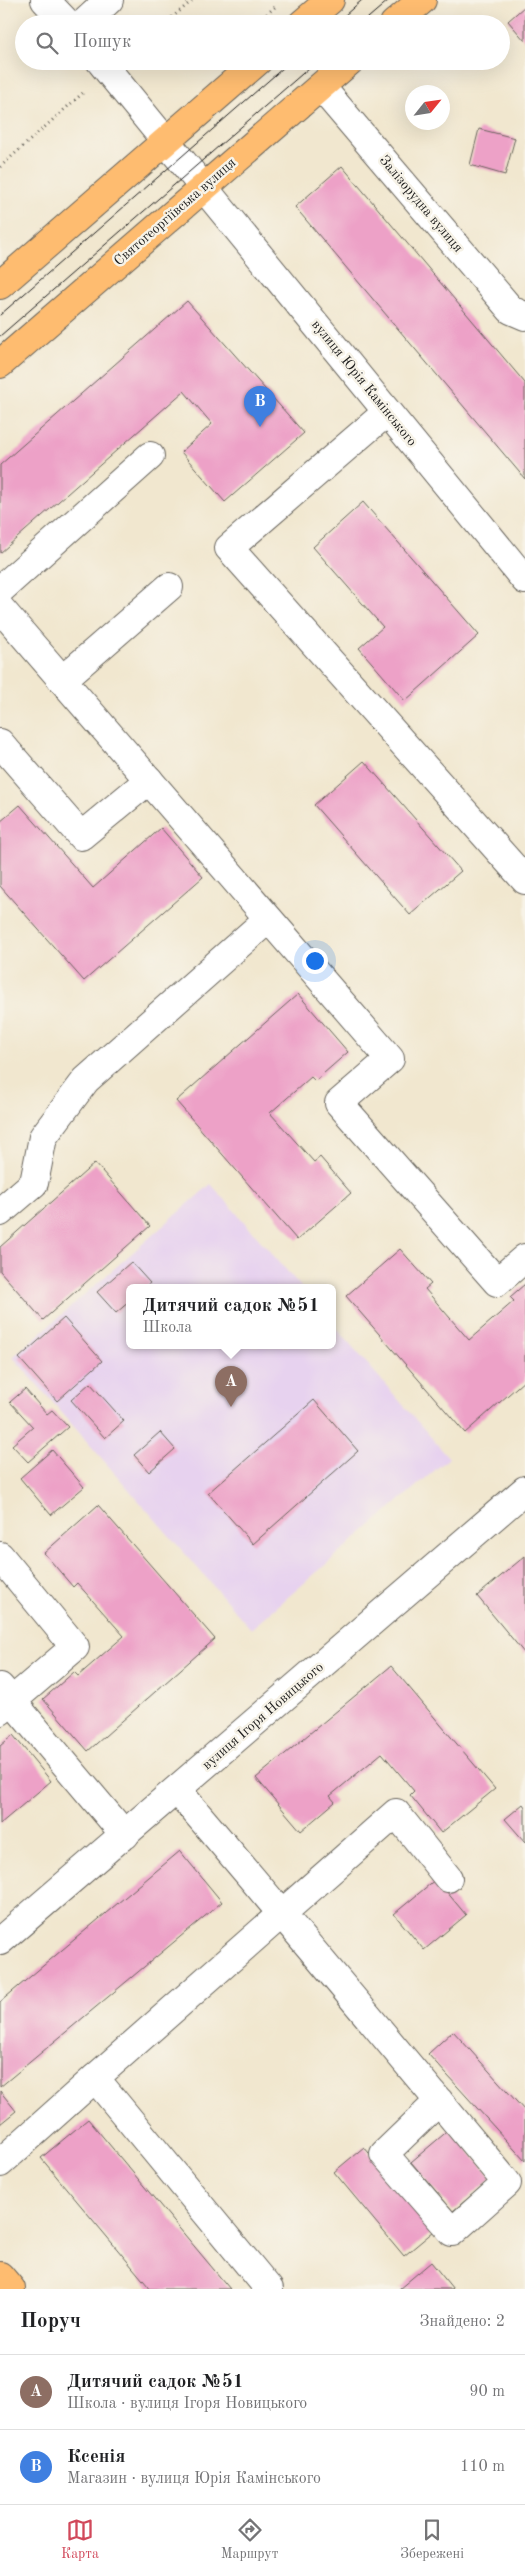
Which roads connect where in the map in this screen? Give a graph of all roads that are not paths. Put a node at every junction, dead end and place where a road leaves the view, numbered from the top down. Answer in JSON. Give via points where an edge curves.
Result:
{"nodes":[{"id":1,"x":46,"y":0,"type":"edge"},
{"id":2,"x":109,"y":0,"type":"edge"},
{"id":3,"x":330,"y":0,"type":"edge"},
{"id":4,"x":422,"y":0,"type":"edge"},
{"id":5,"x":60,"y":15,"type":"edge"},
{"id":6,"x":93,"y":15,"type":"edge"},
{"id":7,"x":312,"y":15,"type":"edge"},
{"id":8,"x":404,"y":15,"type":"edge"},
{"id":9,"x":107,"y":70,"type":"edge"},
{"id":10,"x":247,"y":70,"type":"edge"},
{"id":11,"x":340,"y":70,"type":"edge"},
{"id":12,"x":321,"y":87,"type":"junction"},
{"id":13,"x":165,"y":140,"type":"junction"},
{"id":14,"x":203,"y":187,"type":"junction"},
{"id":15,"x":0,"y":285,"type":"edge"},
{"id":16,"x":525,"y":316,"type":"edge"},
{"id":17,"x":0,"y":364,"type":"edge"},
{"id":18,"x":387,"y":412,"type":"junction"},
{"id":19,"x":150,"y":456,"type":"dead end"},
{"id":20,"x":525,"y":580,"type":"edge"},
{"id":21,"x":169,"y":587,"type":"dead end"},
{"id":22,"x":0,"y":590,"type":"edge"},
{"id":23,"x":5,"y":623,"type":"edge"},
{"id":24,"x":62,"y":680,"type":"junction"},
{"id":25,"x":0,"y":744,"type":"edge"},
{"id":26,"x":149,"y":780,"type":"junction"},
{"id":27,"x":525,"y":880,"type":"edge"},
{"id":28,"x":268,"y":918,"type":"junction"},
{"id":29,"x":0,"y":1212,"type":"edge"},
{"id":30,"x":525,"y":1258,"type":"edge"},
{"id":31,"x":525,"y":1490,"type":"edge"},
{"id":32,"x":0,"y":1556,"type":"edge"},
{"id":33,"x":4,"y":1699,"type":"edge"},
{"id":34,"x":177,"y":1790,"type":"junction"},
{"id":35,"x":124,"y":1834,"type":"junction"},
{"id":36,"x":448,"y":1878,"type":"dead end"},
{"id":37,"x":282,"y":1913,"type":"junction"},
{"id":38,"x":0,"y":1941,"type":"edge"},
{"id":39,"x":94,"y":2078,"type":"junction"},
{"id":40,"x":439,"y":2101,"type":"junction"},
{"id":41,"x":0,"y":2163,"type":"edge"},
{"id":42,"x":0,"y":2276,"type":"edge"},
{"id":43,"x":11,"y":2289,"type":"edge"},
{"id":44,"x":269,"y":2289,"type":"edge"}],
"edges":[{"from":1,"to":5,"type":"street"},
{"from":2,"to":6,"type":"street"},
{"from":3,"to":7,"type":"main road"},
{"from":4,"to":8,"type":"main road"},
{"from":9,"to":13,"type":"street"},
{"from":10,"to":13,"type":"main road"},
{"from":11,"to":12,"type":"main road","name":"Святогеоргіївська вулиця"},
{"from":12,"to":14,"type":"main road","name":"Святогеоргіївська вулиця"},
{"from":12,"to":16,"type":"street","name":"Залізорудна вулиця","via":[[511,310]]},
{"from":13,"to":14,"type":"street","name":"вулиця Юрія Камінського"},
{"from":13,"to":15,"type":"main road"},
{"from":14,"to":17,"type":"main road","name":"Святогеоргіївська вулиця"},
{"from":14,"to":18,"type":"street","name":"вулиця Юрія Камінського"},
{"from":18,"to":20,"type":"street","name":"вулиця Юрія Камінського"},
{"from":18,"to":27,"type":"street","via":[[229,548]]},
{"from":19,"to":22,"type":"street"},
{"from":21,"to":24,"type":"street"},
{"from":23,"to":24,"type":"street"},
{"from":24,"to":26,"type":"street"},
{"from":25,"to":26,"type":"street","via":[[81,836]]},
{"from":26,"to":28,"type":"street"},
{"from":28,"to":29,"type":"street","via":[[86,1080],[43,1138],[34,1183]]},
{"from":28,"to":30,"type":"street","via":[[390,1059],[339,1103],[497,1282]]},
{"from":31,"to":34,"type":"street","name":"вулиця Ігоря Новицького"},
{"from":32,"to":33,"type":"street","via":[[75,1647]]},
{"from":33,"to":35,"type":"street"},
{"from":34,"to":35,"type":"street","name":"вулиця Ігоря Новицького"},
{"from":34,"to":37,"type":"street"},
{"from":35,"to":38,"type":"street","name":"вулиця Ігоря Новицького"},
{"from":36,"to":37,"type":"street","via":[[396,1813]]},
{"from":37,"to":39,"type":"street"},
{"from":37,"to":40,"type":"street"},
{"from":39,"to":41,"type":"street"},
{"from":39,"to":44,"type":"street"},
{"from":40,"to":40,"type":"street","via":[[507,2183],[452,2232],[384,2154]]},
{"from":42,"to":43,"type":"main road"}]}
